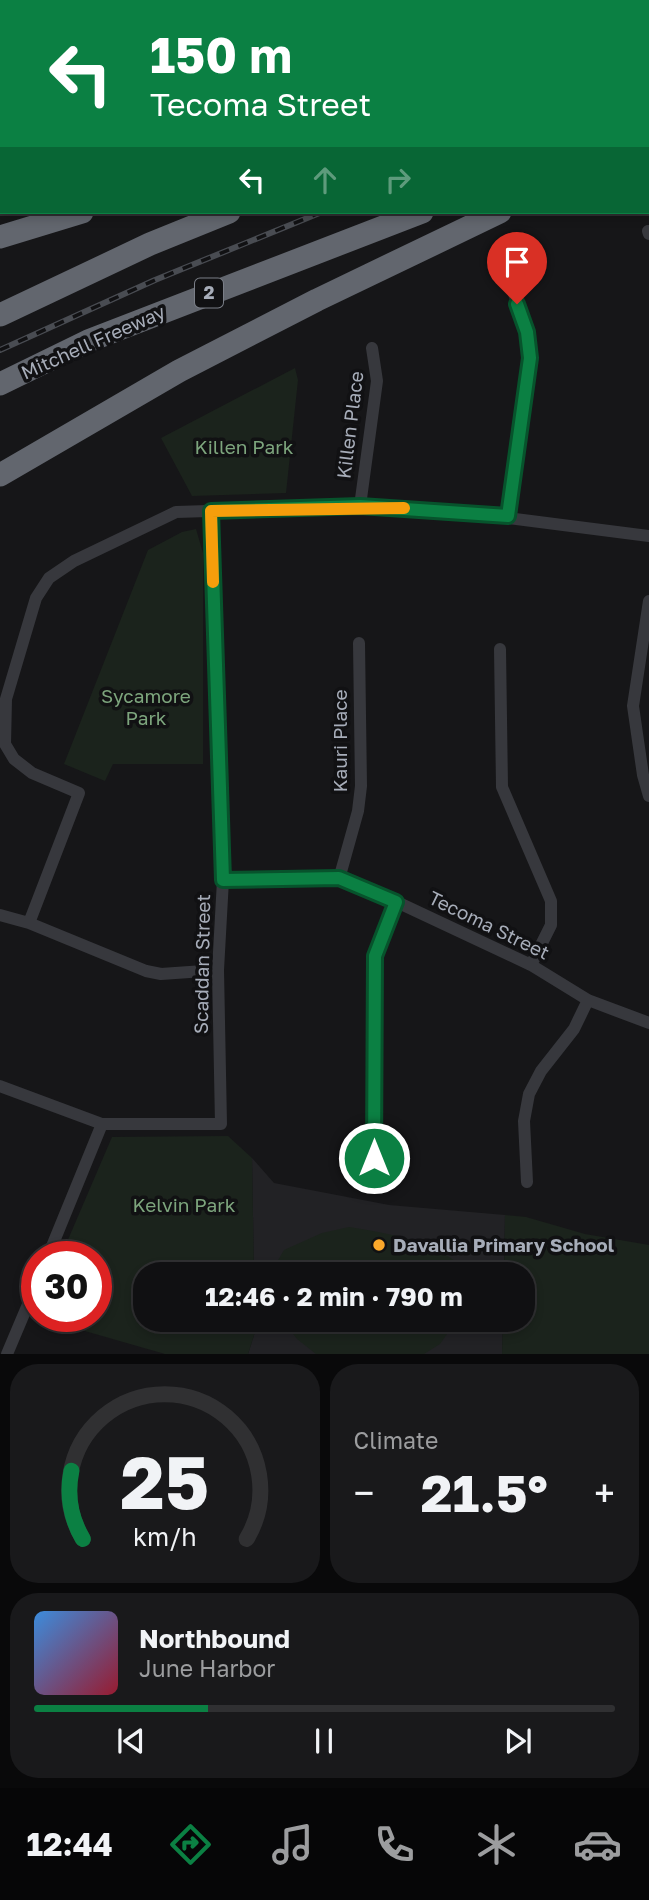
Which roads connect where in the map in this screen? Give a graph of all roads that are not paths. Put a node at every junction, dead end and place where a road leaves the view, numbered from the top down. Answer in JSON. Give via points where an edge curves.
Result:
{"nodes":[{"id":1,"x":75,"y":214,"type":"edge"},
{"id":2,"x":224,"y":214,"type":"edge"},
{"id":3,"x":417,"y":214,"type":"edge"},
{"id":4,"x":496,"y":214,"type":"edge"},
{"id":5,"x":0,"y":237,"type":"edge"},
{"id":6,"x":511,"y":285,"type":"dead end"},
{"id":7,"x":0,"y":315,"type":"edge"},
{"id":8,"x":372,"y":348,"type":"dead end"},
{"id":9,"x":0,"y":384,"type":"edge"},
{"id":10,"x":0,"y":475,"type":"edge"},
{"id":11,"x":360,"y":506,"type":"junction"},
{"id":12,"x":211,"y":511,"type":"junction"},
{"id":13,"x":508,"y":516,"type":"junction"},
{"id":14,"x":649,"y":536,"type":"edge"},
{"id":15,"x":649,"y":601,"type":"edge"},
{"id":16,"x":359,"y":643,"type":"dead end"},
{"id":17,"x":500,"y":649,"type":"dead end"},
{"id":18,"x":649,"y":796,"type":"edge"},
{"id":19,"x":339,"y":878,"type":"junction"},
{"id":20,"x":223,"y":880,"type":"junction"},
{"id":21,"x":396,"y":902,"type":"junction"},
{"id":22,"x":0,"y":915,"type":"edge"},
{"id":23,"x":29,"y":923,"type":"junction"},
{"id":24,"x":531,"y":965,"type":"junction"},
{"id":25,"x":218,"y":970,"type":"junction"},
{"id":26,"x":588,"y":1000,"type":"junction"},
{"id":27,"x":649,"y":1023,"type":"edge"},
{"id":28,"x":0,"y":1086,"type":"edge"},
{"id":29,"x":102,"y":1124,"type":"junction"},
{"id":30,"x":527,"y":1182,"type":"dead end"},
{"id":31,"x":374,"y":1185,"type":"dead end"},
{"id":32,"x":53,"y":1241,"type":"edge"},
{"id":33,"x":21,"y":1321,"type":"edge"},
{"id":34,"x":7,"y":1354,"type":"edge"}],
"edges":[{"from":1,"to":5,"type":"highway"},
{"from":2,"to":7,"type":"highway"},
{"from":3,"to":9,"type":"highway","name":"Mitchell Freeway","number":"2","via":[[88,341]]},
{"from":4,"to":10,"type":"highway","via":[[178,371]]},
{"from":6,"to":13,"type":"street","via":[[527,332],[530,358]]},
{"from":8,"to":11,"type":"street","name":"Killen Place","via":[[377,381]]},
{"from":11,"to":12,"type":"street"},
{"from":11,"to":13,"type":"street"},
{"from":12,"to":20,"type":"street","name":"Scaddan Street"},
{"from":12,"to":23,"type":"street","via":[[176,512],[74,561],[49,578],[36,598],[6,699],[5,744],[14,759],[32,773],[79,793]]},
{"from":13,"to":14,"type":"street"},
{"from":15,"to":18,"type":"street","via":[[633,706]]},
{"from":16,"to":19,"type":"street","name":"Kauri Place","via":[[358,811]]},
{"from":17,"to":24,"type":"street","via":[[502,787],[547,886],[553,913]]},
{"from":19,"to":20,"type":"street","name":"Tecoma Street"},
{"from":19,"to":21,"type":"street","name":"Tecoma Street"},
{"from":20,"to":25,"type":"street","name":"Scaddan Street"},
{"from":21,"to":24,"type":"street","name":"Tecoma Street"},
{"from":21,"to":31,"type":"street","via":[[375,956]]},
{"from":22,"to":23,"type":"street"},
{"from":23,"to":25,"type":"street","via":[[146,971]]},
{"from":24,"to":26,"type":"street","name":"Tecoma Street"},
{"from":25,"to":29,"type":"street","name":"Scaddan Street","via":[[221,1124]]},
{"from":26,"to":27,"type":"street","name":"Tecoma Street"},
{"from":26,"to":30,"type":"street","via":[[575,1029],[529,1094],[524,1121]]},
{"from":28,"to":29,"type":"street"},
{"from":29,"to":32,"type":"street"},
{"from":33,"to":34,"type":"street"}]}
